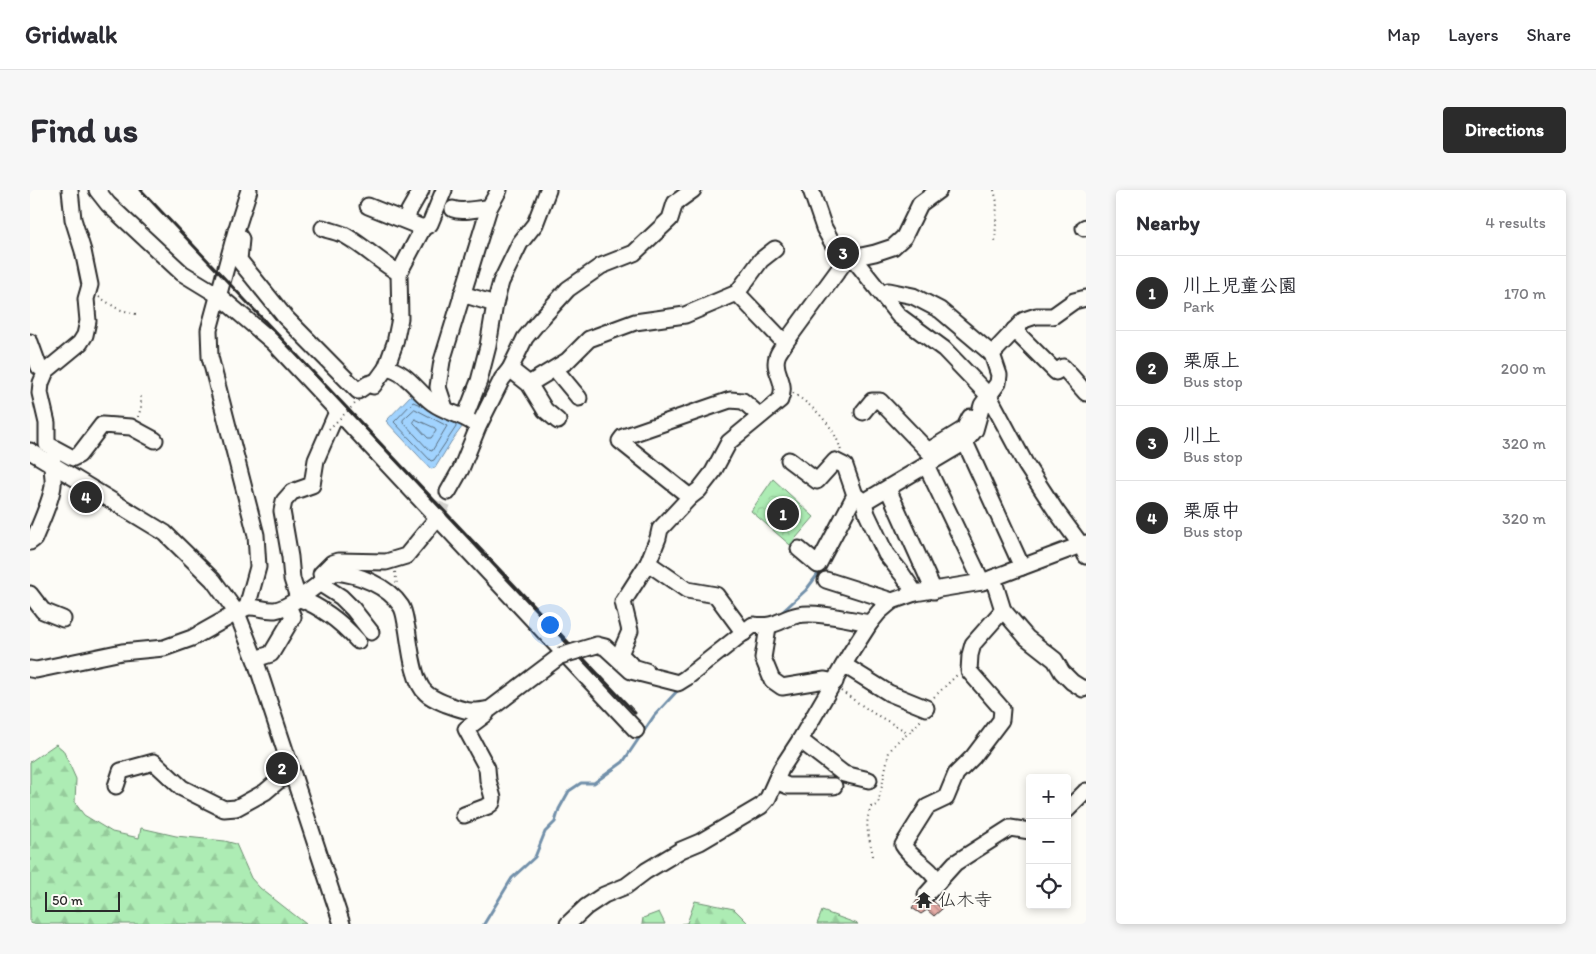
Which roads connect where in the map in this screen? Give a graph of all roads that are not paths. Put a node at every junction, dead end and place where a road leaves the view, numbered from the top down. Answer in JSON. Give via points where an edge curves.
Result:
{"nodes":[{"id":1,"x":70,"y":190,"type":"edge"},
{"id":2,"x":97,"y":190,"type":"edge"},
{"id":3,"x":249,"y":190,"type":"edge"},
{"id":4,"x":421,"y":190,"type":"edge"},
{"id":5,"x":444,"y":190,"type":"edge"},
{"id":6,"x":499,"y":190,"type":"edge"},
{"id":7,"x":548,"y":190,"type":"edge"},
{"id":8,"x":693,"y":190,"type":"edge"},
{"id":9,"x":811,"y":190,"type":"edge"},
{"id":10,"x":939,"y":190,"type":"edge"},
{"id":11,"x":368,"y":206,"type":"dead end"},
{"id":12,"x":453,"y":208,"type":"dead end"},
{"id":13,"x":489,"y":208,"type":"junction"},
{"id":14,"x":407,"y":220,"type":"junction"},
{"id":15,"x":323,"y":228,"type":"dead end"},
{"id":16,"x":423,"y":228,"type":"junction"},
{"id":17,"x":236,"y":231,"type":"junction"},
{"id":18,"x":775,"y":249,"type":"dead end"},
{"id":19,"x":850,"y":257,"type":"junction"},
{"id":20,"x":399,"y":274,"type":"junction"},
{"id":21,"x":737,"y":293,"type":"junction"},
{"id":22,"x":462,"y":294,"type":"junction"},
{"id":23,"x":218,"y":295,"type":"junction"},
{"id":24,"x":885,"y":297,"type":"junction"},
{"id":25,"x":1086,"y":298,"type":"edge"},
{"id":26,"x":495,"y":304,"type":"junction"},
{"id":27,"x":1014,"y":330,"type":"junction"},
{"id":28,"x":30,"y":342,"type":"edge"},
{"id":29,"x":785,"y":343,"type":"junction"},
{"id":30,"x":992,"y":354,"type":"junction"},
{"id":31,"x":386,"y":368,"type":"junction"},
{"id":32,"x":510,"y":369,"type":"junction"},
{"id":33,"x":555,"y":369,"type":"junction"},
{"id":34,"x":46,"y":371,"type":"junction"},
{"id":35,"x":528,"y":384,"type":"junction"},
{"id":36,"x":982,"y":392,"type":"junction"},
{"id":37,"x":1086,"y":393,"type":"edge"},
{"id":38,"x":579,"y":398,"type":"dead end"},
{"id":39,"x":444,"y":408,"type":"junction"},
{"id":40,"x":337,"y":412,"type":"junction"},
{"id":41,"x":862,"y":412,"type":"dead end"},
{"id":42,"x":760,"y":416,"type":"junction"},
{"id":43,"x":465,"y":417,"type":"junction"},
{"id":44,"x":558,"y":421,"type":"dead end"},
{"id":45,"x":478,"y":427,"type":"junction"},
{"id":46,"x":155,"y":440,"type":"dead end"},
{"id":47,"x":965,"y":442,"type":"junction"},
{"id":48,"x":56,"y":449,"type":"junction"},
{"id":49,"x":30,"y":451,"type":"edge"},
{"id":50,"x":789,"y":460,"type":"dead end"},
{"id":51,"x":51,"y":464,"type":"junction"},
{"id":52,"x":926,"y":466,"type":"junction"},
{"id":53,"x":888,"y":489,"type":"junction"},
{"id":54,"x":448,"y":492,"type":"tunnel mouth"},
{"id":55,"x":690,"y":497,"type":"junction"},
{"id":56,"x":859,"y":498,"type":"junction"},
{"id":57,"x":438,"y":517,"type":"junction"},
{"id":58,"x":30,"y":542,"type":"edge"},
{"id":59,"x":1084,"y":548,"type":"edge"},
{"id":60,"x":799,"y":549,"type":"dead end"},
{"id":61,"x":648,"y":563,"type":"junction"},
{"id":62,"x":1022,"y":567,"type":"junction"},
{"id":63,"x":826,"y":580,"type":"dead end"},
{"id":64,"x":987,"y":580,"type":"junction"},
{"id":65,"x":317,"y":584,"type":"junction"},
{"id":66,"x":934,"y":591,"type":"junction"},
{"id":67,"x":915,"y":593,"type":"junction"},
{"id":68,"x":30,"y":594,"type":"edge"},
{"id":69,"x":892,"y":601,"type":"junction"},
{"id":70,"x":293,"y":602,"type":"junction"},
{"id":71,"x":242,"y":610,"type":"junction"},
{"id":72,"x":1003,"y":610,"type":"junction"},
{"id":73,"x":63,"y":619,"type":"dead end"},
{"id":74,"x":870,"y":623,"type":"junction"},
{"id":75,"x":757,"y":628,"type":"junction"},
{"id":76,"x":371,"y":632,"type":"dead end"},
{"id":77,"x":358,"y":642,"type":"dead end"},
{"id":78,"x":255,"y":659,"type":"junction"},
{"id":79,"x":844,"y":665,"type":"junction"},
{"id":80,"x":30,"y":669,"type":"edge"},
{"id":81,"x":646,"y":674,"type":"junction"},
{"id":82,"x":834,"y":684,"type":"junction"},
{"id":83,"x":1086,"y":688,"type":"edge"},
{"id":84,"x":926,"y":708,"type":"road end"},
{"id":85,"x":486,"y":710,"type":"junction"},
{"id":86,"x":636,"y":730,"type":"dead end"},
{"id":87,"x":800,"y":740,"type":"junction"},
{"id":88,"x":293,"y":775,"type":"junction"},
{"id":89,"x":869,"y":780,"type":"dead end"},
{"id":90,"x":776,"y":781,"type":"junction"},
{"id":91,"x":116,"y":786,"type":"dead end"},
{"id":92,"x":834,"y":786,"type":"dead end"},
{"id":93,"x":1086,"y":791,"type":"edge"},
{"id":94,"x":1071,"y":806,"type":"edge"},
{"id":95,"x":464,"y":815,"type":"dead end"},
{"id":96,"x":1026,"y":830,"type":"edge"},
{"id":97,"x":938,"y":882,"type":"junction"},
{"id":98,"x":926,"y":895,"type":"dead end"},
{"id":99,"x":342,"y":924,"type":"edge"},
{"id":100,"x":568,"y":924,"type":"edge"}],
"edges":[{"from":1,"to":34,"type":"street","via":[[73,219],[90,285],[86,299],[88,320],[80,343]]},
{"from":2,"to":23,"type":"street","via":[[182,273]]},
{"from":3,"to":17,"type":"street"},
{"from":4,"to":14,"type":"street"},
{"from":5,"to":16,"type":"street","via":[[430,224]]},
{"from":6,"to":13,"type":"street"},
{"from":7,"to":26,"type":"street","via":[[535,224],[520,243],[501,282]]},
{"from":8,"to":32,"type":"street","via":[[675,203],[670,219],[634,253],[601,266],[568,289],[525,338]]},
{"from":9,"to":19,"type":"street","via":[[833,244]]},
{"from":10,"to":19,"type":"street","via":[[920,204],[904,237],[893,248]]},
{"from":11,"to":14,"type":"street"},
{"from":12,"to":13,"type":"street","via":[[460,212]]},
{"from":13,"to":22,"type":"street"},
{"from":14,"to":16,"type":"street"},
{"from":15,"to":20,"type":"street","via":[[344,235]]},
{"from":16,"to":20,"type":"street"},
{"from":17,"to":23,"type":"street"},
{"from":17,"to":31,"type":"street","via":[[241,239],[240,260],[285,317],[358,391],[368,384],[370,388]]},
{"from":18,"to":21,"type":"street","via":[[761,260]]},
{"from":19,"to":24,"type":"street"},
{"from":19,"to":29,"type":"street"},
{"from":20,"to":31,"type":"street","via":[[400,318]]},
{"from":21,"to":29,"type":"street"},
{"from":21,"to":33,"type":"street","via":[[685,315],[635,322],[589,339],[567,362]]},
{"from":22,"to":26,"type":"street"},
{"from":22,"to":39,"type":"street","via":[[438,386]]},
{"from":23,"to":40,"type":"street","via":[[273,342]]},
{"from":23,"to":71,"type":"street","via":[[209,330],[210,357],[256,535],[258,567]]},
{"from":24,"to":30,"type":"street","via":[[889,291],[913,296],[940,310]]},
{"from":24,"to":36,"type":"street","via":[[899,316],[944,350]]},
{"from":25,"to":27,"type":"street","via":[[1074,301],[1054,316],[1024,320]]},
{"from":26,"to":43,"type":"street","via":[[488,346]]},
{"from":27,"to":30,"type":"street"},
{"from":27,"to":37,"type":"street","via":[[1056,372],[1063,368]]},
{"from":28,"to":34,"type":"street","via":[[39,367]]},
{"from":29,"to":42,"type":"street","via":[[776,358],[784,392],[780,400]]},
{"from":30,"to":36,"type":"street","via":[[999,375],[998,383]]},
{"from":31,"to":39,"type":"street","via":[[396,370]]},
{"from":32,"to":35,"type":"street"},
{"from":32,"to":45,"type":"street"},
{"from":33,"to":35,"type":"street"},
{"from":33,"to":38,"type":"street"},
{"from":34,"to":48,"type":"street","via":[[40,393],[47,423],[47,444]]},
{"from":35,"to":44,"type":"street","via":[[545,410]]},
{"from":36,"to":41,"type":"street","via":[[964,429],[928,451],[880,401],[872,401]]},
{"from":36,"to":47,"type":"street","via":[[975,430]]},
{"from":36,"to":59,"type":"street","via":[[1056,511]]},
{"from":39,"to":43,"type":"street"},
{"from":40,"to":57,"type":"street"},
{"from":40,"to":70,"type":"street","via":[[316,460],[312,485],[292,492],[284,501],[282,511]]},
{"from":42,"to":55,"type":"street","via":[[729,442],[713,472]]},
{"from":42,"to":55,"type":"street","via":[[744,401],[730,400],[622,437],[620,441]]},
{"from":43,"to":45,"type":"street"},
{"from":45,"to":54,"type":"street"},
{"from":46,"to":48,"type":"street","via":[[131,427],[102,425],[79,455],[73,458]]},
{"from":47,"to":52,"type":"street"},
{"from":47,"to":62,"type":"street"},
{"from":48,"to":51,"type":"street"},
{"from":49,"to":51,"type":"street"},
{"from":50,"to":56,"type":"street","via":[[817,481],[835,461],[845,466]]},
{"from":51,"to":58,"type":"street","via":[[53,485],[34,539]]},
{"from":51,"to":71,"type":"street","via":[[165,533]]},
{"from":52,"to":53,"type":"street"},
{"from":52,"to":64,"type":"street"},
{"from":53,"to":56,"type":"street"},
{"from":53,"to":66,"type":"street"},
{"from":55,"to":61,"type":"street","via":[[660,528]]},
{"from":56,"to":60,"type":"street","via":[[818,565]]},
{"from":56,"to":67,"type":"street","via":[[886,554]]},
{"from":57,"to":65,"type":"street","via":[[406,556],[367,563],[338,561],[312,582]]},
{"from":57,"to":86,"type":"street"},
{"from":59,"to":62,"type":"street"},
{"from":61,"to":75,"type":"street","via":[[687,590],[716,595]]},
{"from":61,"to":81,"type":"street","via":[[623,602],[630,631],[620,654]]},
{"from":62,"to":64,"type":"street"},
{"from":63,"to":69,"type":"street"},
{"from":64,"to":66,"type":"street"},
{"from":64,"to":72,"type":"street"},
{"from":65,"to":70,"type":"street"},
{"from":65,"to":76,"type":"street","via":[[341,597]]},
{"from":65,"to":85,"type":"street","via":[[335,572],[346,573],[370,581],[388,593],[402,608],[418,681],[425,693],[463,711]]},
{"from":66,"to":67,"type":"street"},
{"from":67,"to":69,"type":"street"},
{"from":68,"to":73,"type":"street","via":[[43,611]]},
{"from":69,"to":74,"type":"street"},
{"from":70,"to":71,"type":"street","via":[[277,610],[264,611],[254,606]]},
{"from":70,"to":77,"type":"street","via":[[311,603],[337,620]]},
{"from":70,"to":78,"type":"street","via":[[293,617],[271,654]]},
{"from":71,"to":78,"type":"street"},
{"from":71,"to":80,"type":"street","via":[[192,638],[164,648],[122,652]]},
{"from":72,"to":83,"type":"street","via":[[1027,638],[1055,660],[1072,682]]},
{"from":72,"to":97,"type":"street","via":[[973,644],[968,671],[1002,709],[1001,720],[956,774],[946,798],[927,806],[904,846],[933,872]]},
{"from":74,"to":75,"type":"street","via":[[812,614]]},
{"from":74,"to":79,"type":"street"},
{"from":75,"to":81,"type":"street","via":[[678,683]]},
{"from":75,"to":82,"type":"street","via":[[763,658],[772,680],[782,687],[824,680]]},
{"from":78,"to":88,"type":"street"},
{"from":79,"to":82,"type":"street"},
{"from":79,"to":84,"type":"street","via":[[889,693]]},
{"from":81,"to":85,"type":"street","bridge":true,"via":[[631,670],[597,645],[560,656]]},
{"from":82,"to":87,"type":"street"},
{"from":85,"to":95,"type":"street","via":[[486,714],[466,729],[487,768],[492,803]]},
{"from":87,"to":89,"type":"street","via":[[844,774]]},
{"from":87,"to":90,"type":"street"},
{"from":88,"to":91,"type":"street","via":[[236,808],[224,809],[182,788],[154,762],[121,771]]},
{"from":88,"to":99,"type":"street"},
{"from":90,"to":92,"type":"street","via":[[788,786]]},
{"from":90,"to":100,"type":"street","via":[[761,806],[667,858],[626,886],[604,895]]},
{"from":93,"to":94,"type":"street"},
{"from":96,"to":97,"type":"street","via":[[1010,828],[956,863]]},
{"from":97,"to":98,"type":"street"}]}
